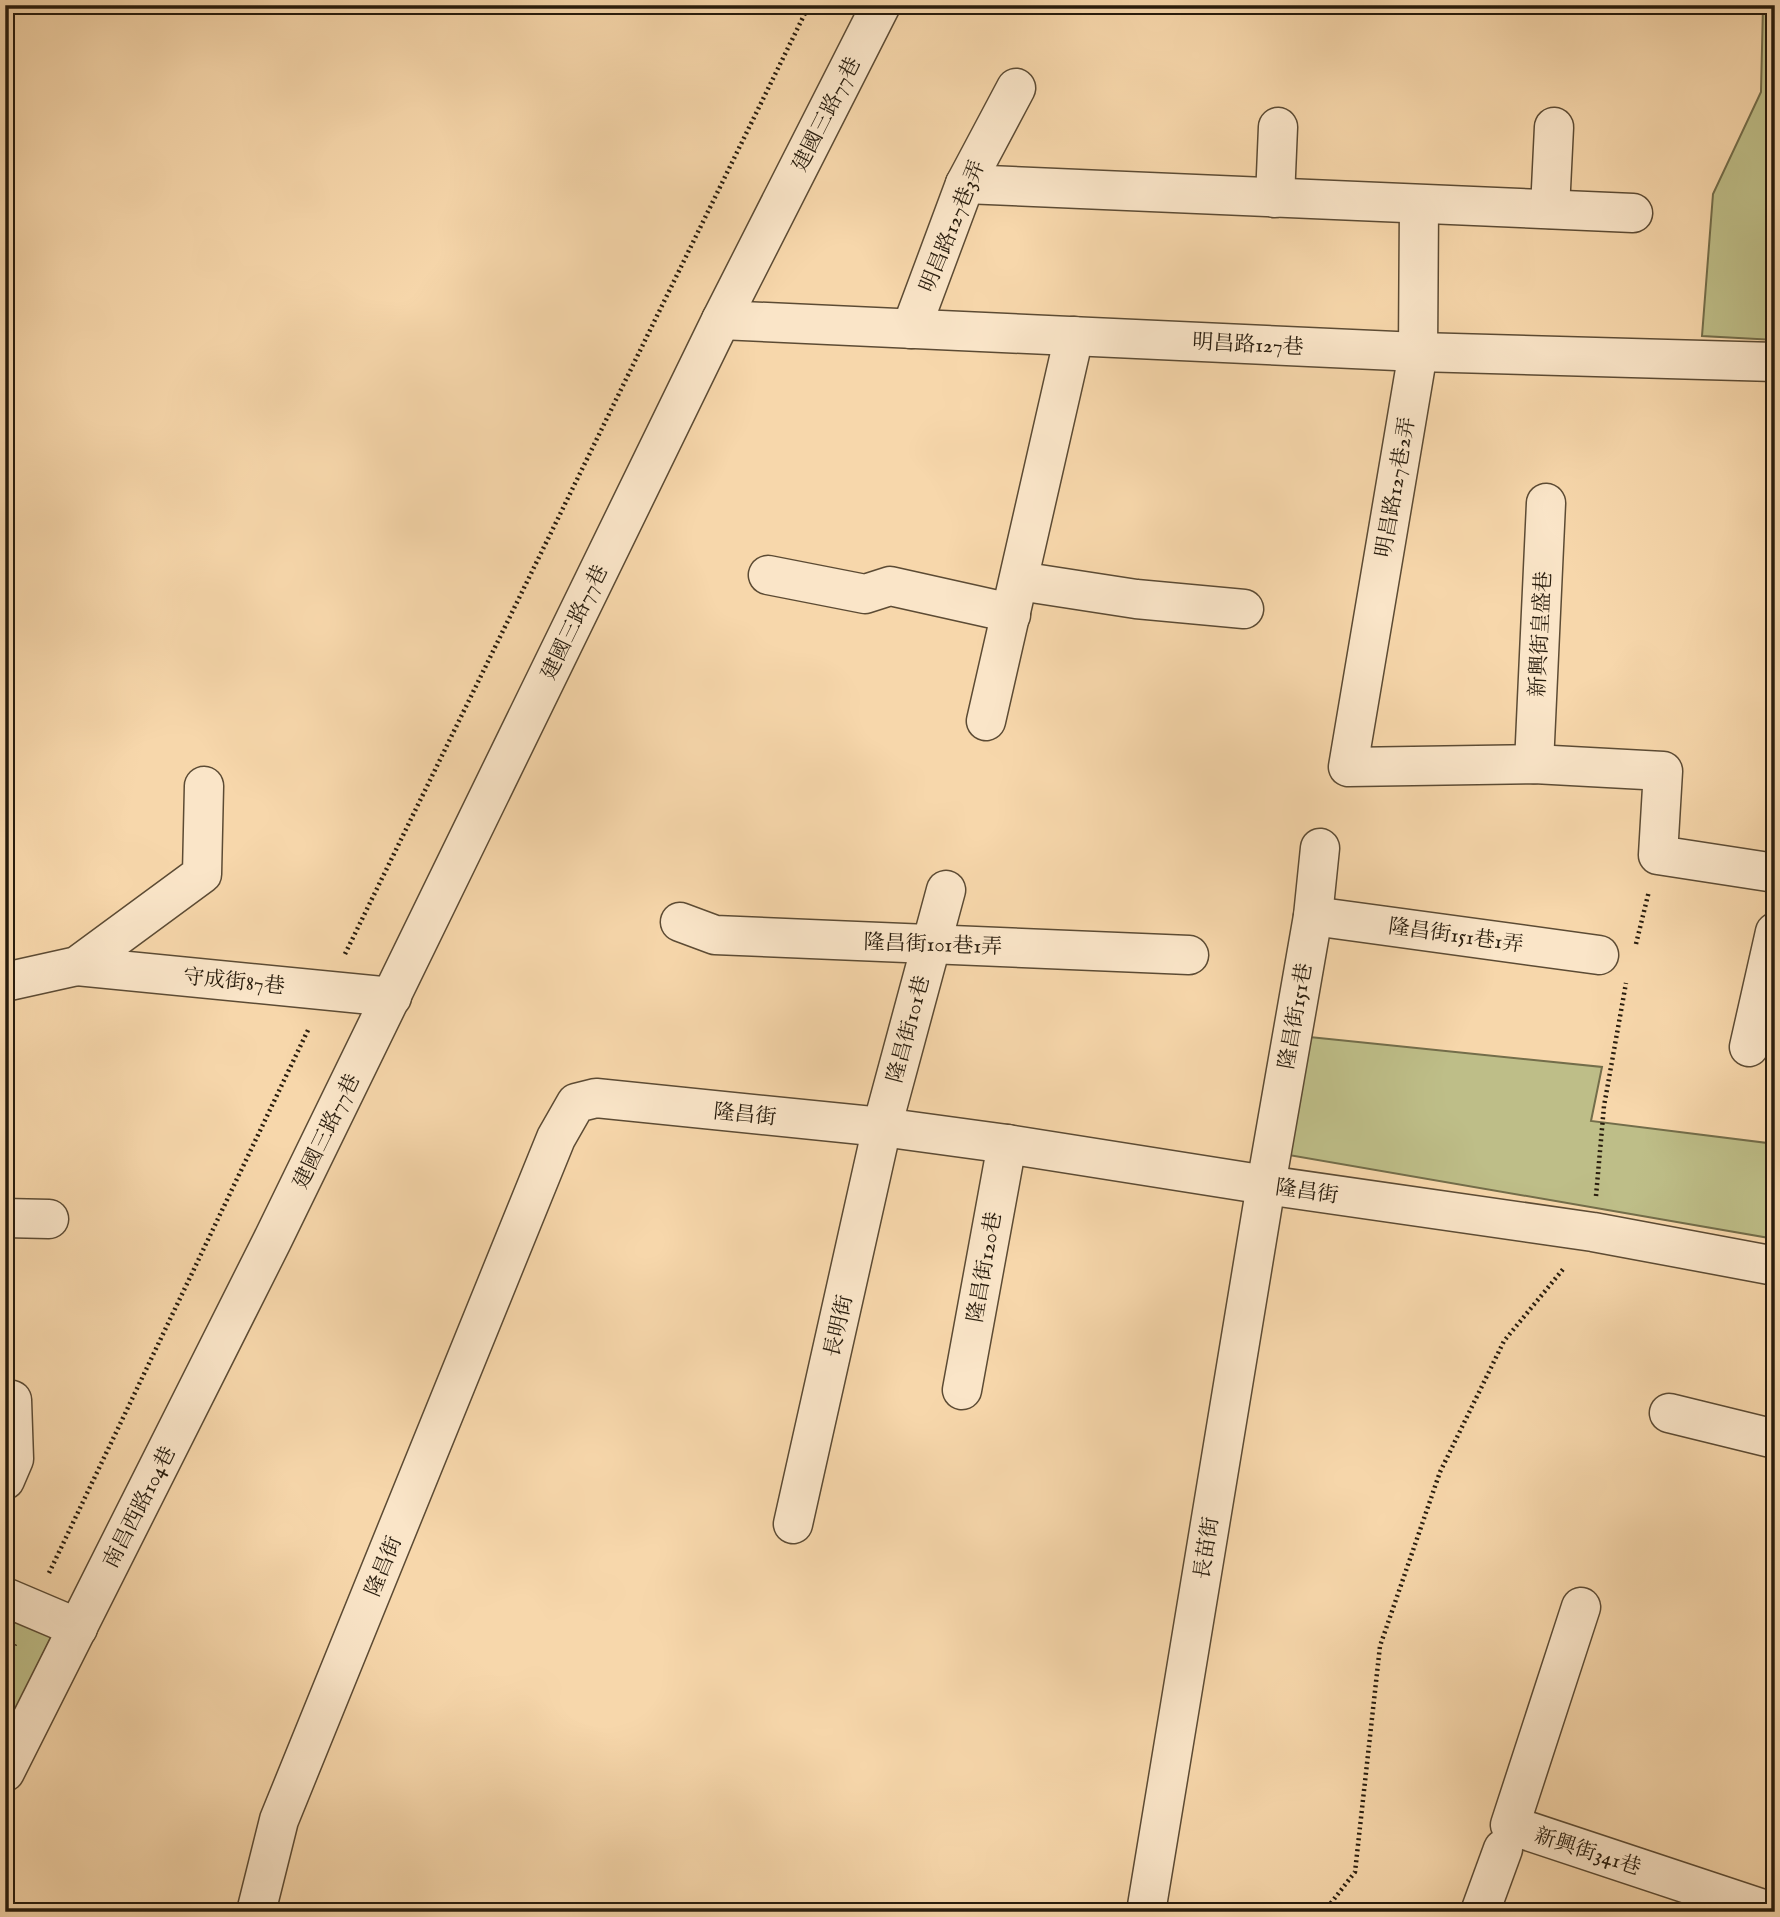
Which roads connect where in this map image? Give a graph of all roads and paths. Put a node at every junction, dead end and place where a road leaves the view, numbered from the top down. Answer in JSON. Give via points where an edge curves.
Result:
{"nodes":[{"id":1,"x":808,"y":5,"type":"edge"},
{"id":2,"x":881,"y":5,"type":"edge"},
{"id":3,"x":1016,"y":88,"type":"dead end"},
{"id":4,"x":1278,"y":127,"type":"dead end"},
{"id":5,"x":1554,"y":127,"type":"dead end"},
{"id":6,"x":965,"y":184,"type":"junction"},
{"id":7,"x":1275,"y":198,"type":"junction"},
{"id":8,"x":1419,"y":206,"type":"junction"},
{"id":9,"x":1550,"y":209,"type":"junction"},
{"id":10,"x":1633,"y":213,"type":"dead end"},
{"id":11,"x":721,"y":320,"type":"junction"},
{"id":12,"x":911,"y":329,"type":"junction"},
{"id":13,"x":1074,"y":336,"type":"junction"},
{"id":14,"x":1418,"y":352,"type":"junction"},
{"id":15,"x":1775,"y":362,"type":"edge"},
{"id":16,"x":1546,"y":503,"type":"dead end"},
{"id":17,"x":768,"y":575,"type":"dead end"},
{"id":18,"x":1015,"y":598,"type":"junction"},
{"id":19,"x":1244,"y":609,"type":"dead end"},
{"id":20,"x":986,"y":721,"type":"dead end"},
{"id":21,"x":1534,"y":764,"type":"junction"},
{"id":22,"x":204,"y":786,"type":"dead end"},
{"id":23,"x":1320,"y":848,"type":"dead end"},
{"id":24,"x":1658,"y":855,"type":"junction"},
{"id":25,"x":1775,"y":873,"type":"edge"},
{"id":26,"x":946,"y":890,"type":"dead end"},
{"id":27,"x":1313,"y":916,"type":"junction"},
{"id":28,"x":680,"y":922,"type":"dead end"},
{"id":29,"x":1775,"y":932,"type":"edge"},
{"id":30,"x":930,"y":944,"type":"junction"},
{"id":31,"x":1189,"y":955,"type":"dead end"},
{"id":32,"x":1616,"y":956,"type":"joint"},
{"id":33,"x":77,"y":966,"type":"junction"},
{"id":34,"x":5,"y":982,"type":"edge"},
{"id":35,"x":1626,"y":982,"type":"dead end"},
{"id":36,"x":327,"y":990,"type":"junction"},
{"id":37,"x":392,"y":997,"type":"junction"},
{"id":38,"x":1749,"y":1047,"type":"dead end"},
{"id":39,"x":882,"y":1128,"type":"junction"},
{"id":40,"x":1007,"y":1144,"type":"junction"},
{"id":41,"x":1266,"y":1185,"type":"junction"},
{"id":42,"x":5,"y":1218,"type":"edge"},
{"id":43,"x":49,"y":1219,"type":"dead end"},
{"id":44,"x":1593,"y":1232,"type":"junction"},
{"id":45,"x":272,"y":1241,"type":"joint"},
{"id":46,"x":1775,"y":1266,"type":"edge"},
{"id":47,"x":962,"y":1390,"type":"dead end"},
{"id":48,"x":5,"y":1400,"type":"edge"},
{"id":49,"x":1669,"y":1413,"type":"dead end"},
{"id":50,"x":1775,"y":1439,"type":"edge"},
{"id":51,"x":5,"y":1480,"type":"edge"},
{"id":52,"x":793,"y":1524,"type":"dead end"},
{"id":53,"x":19,"y":1603,"type":"edge"},
{"id":54,"x":1581,"y":1607,"type":"dead end"},
{"id":55,"x":78,"y":1628,"type":"junction"},
{"id":56,"x":5,"y":1665,"type":"edge"},
{"id":57,"x":5,"y":1772,"type":"edge"},
{"id":58,"x":1503,"y":1849,"type":"dead end"},
{"id":59,"x":1766,"y":1900,"type":"edge"},
{"id":60,"x":256,"y":1912,"type":"edge"},
{"id":61,"x":1146,"y":1912,"type":"edge"},
{"id":62,"x":1324,"y":1912,"type":"edge"},
{"id":63,"x":1480,"y":1912,"type":"edge"}],
"edges":[{"from":1,"to":36,"type":"path"},
{"from":2,"to":11,"type":"street","name":"建國三路77巷"},
{"from":3,"to":6,"type":"street","name":"明昌路127巷3弄"},
{"from":4,"to":7,"type":"street"},
{"from":5,"to":9,"type":"street"},
{"from":6,"to":7,"type":"street"},
{"from":6,"to":12,"type":"street","name":"明昌路127巷3弄"},
{"from":7,"to":8,"type":"street"},
{"from":8,"to":9,"type":"street"},
{"from":8,"to":14,"type":"street","name":"明昌路127巷2弄"},
{"from":9,"to":10,"type":"street"},
{"from":11,"to":12,"type":"street","name":"明昌路127巷"},
{"from":11,"to":37,"type":"street","name":"建國三路77巷"},
{"from":12,"to":13,"type":"street","name":"明昌路127巷"},
{"from":13,"to":14,"type":"street","name":"明昌路127巷"},
{"from":13,"to":18,"type":"street"},
{"from":14,"to":15,"type":"street","name":"明昌路127巷"},
{"from":14,"to":21,"type":"street","name":"明昌路127巷2弄","via":[[1348,767]]},
{"from":16,"to":21,"type":"street","name":"新興街皇盛巷"},
{"from":17,"to":18,"type":"street","via":[[865,594],[890,586]]},
{"from":18,"to":19,"type":"street","via":[[1136,599]]},
{"from":18,"to":20,"type":"street"},
{"from":21,"to":24,"type":"street","via":[[1663,771]]},
{"from":22,"to":33,"type":"street","name":"守成街87巷","via":[[202,874]]},
{"from":23,"to":27,"type":"street","name":"隆昌街151巷"},
{"from":24,"to":25,"type":"street"},
{"from":24,"to":32,"type":"path"},
{"from":26,"to":30,"type":"street","name":"隆昌街101巷"},
{"from":27,"to":32,"type":"street","name":"隆昌街151巷1弄"},
{"from":27,"to":41,"type":"street","name":"隆昌街151巷"},
{"from":28,"to":30,"type":"street","name":"隆昌街101巷1弄","via":[[715,935]]},
{"from":29,"to":38,"type":"street"},
{"from":30,"to":31,"type":"street","name":"隆昌街101巷1弄"},
{"from":30,"to":39,"type":"street","name":"隆昌街101巷"},
{"from":33,"to":34,"type":"street","name":"守成街87巷"},
{"from":33,"to":36,"type":"street","name":"守成街87巷"},
{"from":35,"to":44,"type":"path","via":[[1604,1106]]},
{"from":36,"to":37,"type":"street","name":"守成街87巷"},
{"from":36,"to":53,"type":"path"},
{"from":37,"to":45,"type":"street","name":"建國三路77巷"},
{"from":39,"to":40,"type":"street","name":"隆昌街"},
{"from":39,"to":52,"type":"street","name":"長明街"},
{"from":39,"to":60,"type":"street","name":"隆昌街","via":[[596,1098],[576,1103],[556,1138],[279,1820]]},
{"from":40,"to":41,"type":"street","name":"隆昌街"},
{"from":40,"to":47,"type":"street","name":"隆昌街120巷"},
{"from":41,"to":44,"type":"street","name":"隆昌街"},
{"from":41,"to":61,"type":"street","name":"長苗街"},
{"from":42,"to":43,"type":"street"},
{"from":44,"to":46,"type":"street","name":"隆昌街"},
{"from":44,"to":62,"type":"path","via":[[1504,1341],[1440,1472],[1380,1646],[1355,1872]]},
{"from":45,"to":55,"type":"street","name":"南昌西路104巷"},
{"from":48,"to":51,"type":"street","via":[[12,1400],[14,1459]]},
{"from":49,"to":50,"type":"street"},
{"from":53,"to":55,"type":"street"},
{"from":53,"to":56,"type":"path"},
{"from":54,"to":59,"type":"street","name":"新興街341巷","via":[[1510,1825]]},
{"from":55,"to":57,"type":"street","name":"南昌西路104巷"},
{"from":58,"to":63,"type":"street"}]}
